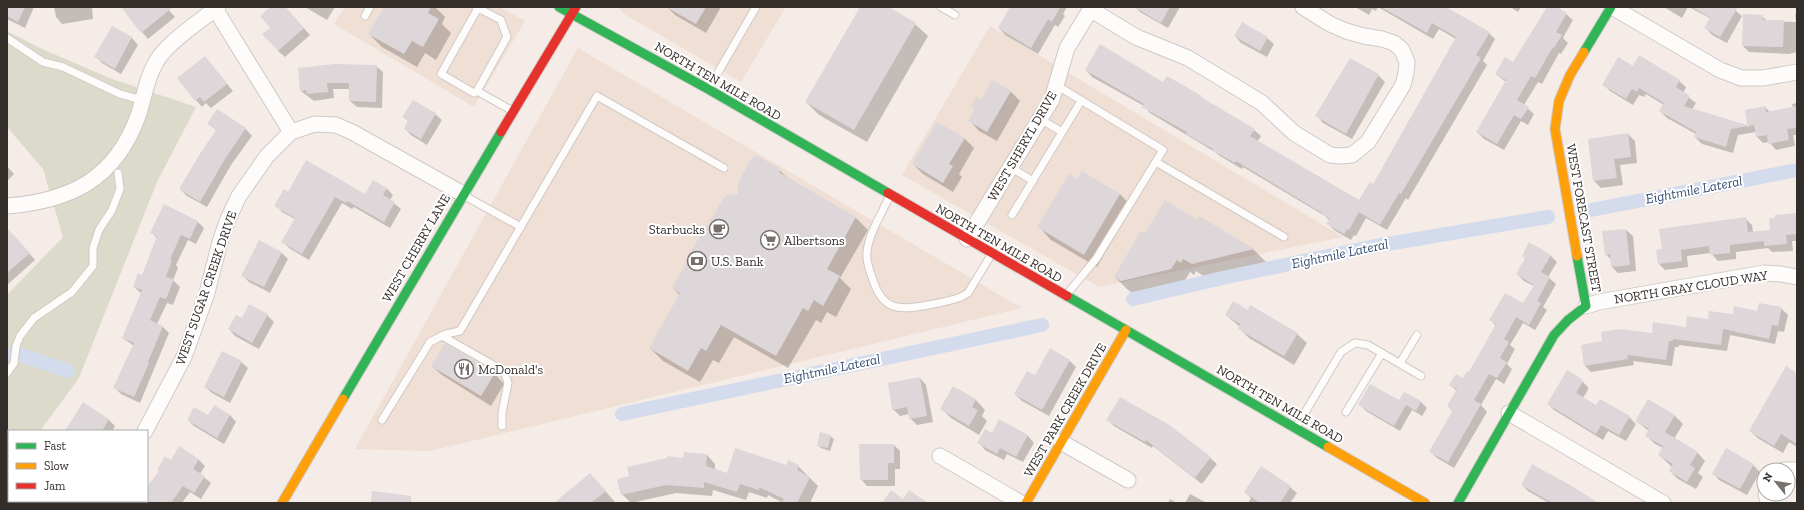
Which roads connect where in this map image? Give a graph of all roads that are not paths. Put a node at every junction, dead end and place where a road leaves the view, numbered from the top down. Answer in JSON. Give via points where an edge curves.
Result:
{"nodes":[{"id":1,"x":370,"y":7,"type":"edge"},
{"id":2,"x":559,"y":7,"type":"edge"},
{"id":3,"x":756,"y":7,"type":"edge"},
{"id":4,"x":942,"y":7,"type":"edge"},
{"id":5,"x":1302,"y":7,"type":"edge"},
{"id":6,"x":1611,"y":7,"type":"edge"},
{"id":7,"x":216,"y":8,"type":"edge"},
{"id":8,"x":477,"y":8,"type":"edge"},
{"id":9,"x":1091,"y":8,"type":"edge"},
{"id":10,"x":574,"y":10,"type":"edge"},
{"id":11,"x":955,"y":15,"type":"dead end"},
{"id":12,"x":365,"y":16,"type":"dead end"},
{"id":13,"x":7,"y":38,"type":"edge"},
{"id":14,"x":1797,"y":72,"type":"edge"},
{"id":15,"x":1056,"y":85,"type":"junction"},
{"id":16,"x":708,"y":89,"type":"junction"},
{"id":17,"x":477,"y":91,"type":"junction"},
{"id":18,"x":142,"y":100,"type":"junction"},
{"id":19,"x":1081,"y":101,"type":"junction"},
{"id":20,"x":513,"y":111,"type":"junction"},
{"id":21,"x":1040,"y":119,"type":"junction"},
{"id":22,"x":291,"y":132,"type":"junction"},
{"id":23,"x":1062,"y":132,"type":"junction"},
{"id":24,"x":1156,"y":162,"type":"junction"},
{"id":25,"x":1010,"y":167,"type":"junction"},
{"id":26,"x":724,"y":168,"type":"dead end"},
{"id":27,"x":118,"y":173,"type":"dead end"},
{"id":28,"x":1032,"y":181,"type":"junction"},
{"id":29,"x":463,"y":194,"type":"junction"},
{"id":30,"x":890,"y":195,"type":"junction"},
{"id":31,"x":7,"y":206,"type":"edge"},
{"id":32,"x":1012,"y":215,"type":"dead end"},
{"id":33,"x":521,"y":227,"type":"junction"},
{"id":34,"x":1284,"y":237,"type":"dead end"},
{"id":35,"x":967,"y":239,"type":"junction"},
{"id":36,"x":992,"y":254,"type":"junction"},
{"id":37,"x":1797,"y":277,"type":"edge"},
{"id":38,"x":1065,"y":296,"type":"junction"},
{"id":39,"x":1586,"y":306,"type":"junction"},
{"id":40,"x":1126,"y":330,"type":"junction"},
{"id":41,"x":1417,"y":335,"type":"dead end"},
{"id":42,"x":442,"y":336,"type":"junction"},
{"id":43,"x":1382,"y":353,"type":"junction"},
{"id":44,"x":1400,"y":363,"type":"junction"},
{"id":45,"x":7,"y":373,"type":"edge"},
{"id":46,"x":1421,"y":376,"type":"dead end"},
{"id":47,"x":1346,"y":412,"type":"dead end"},
{"id":48,"x":1509,"y":413,"type":"junction"},
{"id":49,"x":382,"y":420,"type":"dead end"},
{"id":50,"x":502,"y":426,"type":"dead end"},
{"id":51,"x":1296,"y":428,"type":"junction"},
{"id":52,"x":146,"y":430,"type":"edge"},
{"id":53,"x":1061,"y":442,"type":"junction"},
{"id":54,"x":940,"y":456,"type":"dead end"},
{"id":55,"x":1128,"y":480,"type":"dead end"},
{"id":56,"x":282,"y":503,"type":"edge"},
{"id":57,"x":1021,"y":503,"type":"edge"},
{"id":58,"x":1026,"y":503,"type":"edge"},
{"id":59,"x":1425,"y":503,"type":"edge"},
{"id":60,"x":1458,"y":503,"type":"edge"},
{"id":61,"x":1663,"y":503,"type":"edge"}],
"edges":[{"from":1,"to":12,"type":"lane"},
{"from":2,"to":10,"type":"main road","name":"NORTH TEN MILE ROAD"},
{"from":3,"to":16,"type":"lane"},
{"from":4,"to":11,"type":"lane"},
{"from":5,"to":9,"type":"street","via":[[1346,31],[1394,43],[1402,50],[1407,62],[1403,85],[1368,142],[1352,155],[1330,155],[1294,133],[1262,103],[1188,58],[1136,37]]},
{"from":6,"to":14,"type":"street","via":[[1720,70],[1741,78],[1763,78]]},
{"from":6,"to":39,"type":"main road","name":"WEST FORECAST STREET","via":[[1564,88],[1559,101],[1555,129]]},
{"from":7,"to":18,"type":"street","via":[[161,56],[147,83]]},
{"from":7,"to":22,"type":"street"},
{"from":8,"to":17,"type":"lane","via":[[501,20],[507,37]]},
{"from":8,"to":17,"type":"lane","via":[[440,74],[474,93]]},
{"from":9,"to":15,"type":"street","name":"WEST SHERYL DRIVE","via":[[1067,48]]},
{"from":10,"to":16,"type":"main road","name":"NORTH TEN MILE ROAD"},
{"from":10,"to":20,"type":"main road","name":"WEST CHERRY LANE"},
{"from":13,"to":18,"type":"lane","via":[[43,62],[64,67],[120,94]]},
{"from":15,"to":19,"type":"lane"},
{"from":15,"to":21,"type":"street","name":"WEST SHERYL DRIVE","via":[[1052,99]]},
{"from":16,"to":30,"type":"main road","name":"NORTH TEN MILE ROAD"},
{"from":17,"to":20,"type":"lane"},
{"from":18,"to":31,"type":"street","via":[[124,147],[91,181],[64,196]]},
{"from":19,"to":23,"type":"lane"},
{"from":19,"to":24,"type":"lane","via":[[1162,150]]},
{"from":20,"to":29,"type":"main road","name":"WEST CHERRY LANE"},
{"from":21,"to":23,"type":"lane"},
{"from":21,"to":25,"type":"street","name":"WEST SHERYL DRIVE"},
{"from":22,"to":29,"type":"street","name":"WEST SUGAR CREEK DRIVE","via":[[315,124],[336,125]]},
{"from":22,"to":52,"type":"street","name":"WEST SUGAR CREEK DRIVE","via":[[267,156],[239,196],[220,242],[207,293],[184,357]]},
{"from":23,"to":28,"type":"lane"},
{"from":24,"to":34,"type":"lane"},
{"from":24,"to":38,"type":"lane","via":[[1096,259]]},
{"from":25,"to":28,"type":"lane"},
{"from":25,"to":35,"type":"street","name":"WEST SHERYL DRIVE"},
{"from":26,"to":33,"type":"lane","via":[[597,96]]},
{"from":27,"to":45,"type":"lane","via":[[120,189],[112,210],[99,230],[93,248],[93,266],[72,292],[34,318],[20,336],[14,363]]},
{"from":28,"to":32,"type":"lane"},
{"from":29,"to":33,"type":"lane"},
{"from":29,"to":56,"type":"main road","name":"WEST CHERRY LANE"},
{"from":30,"to":35,"type":"main road","name":"NORTH TEN MILE ROAD"},
{"from":30,"to":36,"type":"lane","via":[[867,254],[871,274],[886,302],[897,308],[908,309],[961,297],[968,292]]},
{"from":33,"to":42,"type":"lane","via":[[460,331]]},
{"from":35,"to":36,"type":"main road","name":"NORTH TEN MILE ROAD"},
{"from":36,"to":38,"type":"main road","name":"NORTH TEN MILE ROAD"},
{"from":37,"to":39,"type":"street","name":"NORTH GRAY CLOUD WAY","via":[[1764,273]]},
{"from":38,"to":40,"type":"main road","name":"NORTH TEN MILE ROAD"},
{"from":39,"to":48,"type":"main road","name":"WEST FORECAST STREET","via":[[1554,335]]},
{"from":40,"to":51,"type":"main road","name":"NORTH TEN MILE ROAD"},
{"from":40,"to":53,"type":"main road","name":"WEST PARK CREEK DRIVE"},
{"from":41,"to":44,"type":"lane"},
{"from":42,"to":49,"type":"lane","via":[[430,342]]},
{"from":42,"to":50,"type":"lane","via":[[505,374],[508,383]]},
{"from":43,"to":44,"type":"lane"},
{"from":43,"to":47,"type":"lane"},
{"from":43,"to":51,"type":"lane","via":[[1368,344],[1355,343],[1341,352]]},
{"from":44,"to":46,"type":"lane"},
{"from":48,"to":60,"type":"main road","name":"WEST FORECAST STREET"},
{"from":48,"to":61,"type":"street"},
{"from":51,"to":59,"type":"main road","name":"NORTH TEN MILE ROAD"},
{"from":53,"to":55,"type":"street"},
{"from":53,"to":58,"type":"main road","name":"WEST PARK CREEK DRIVE"},
{"from":54,"to":57,"type":"street"}]}
